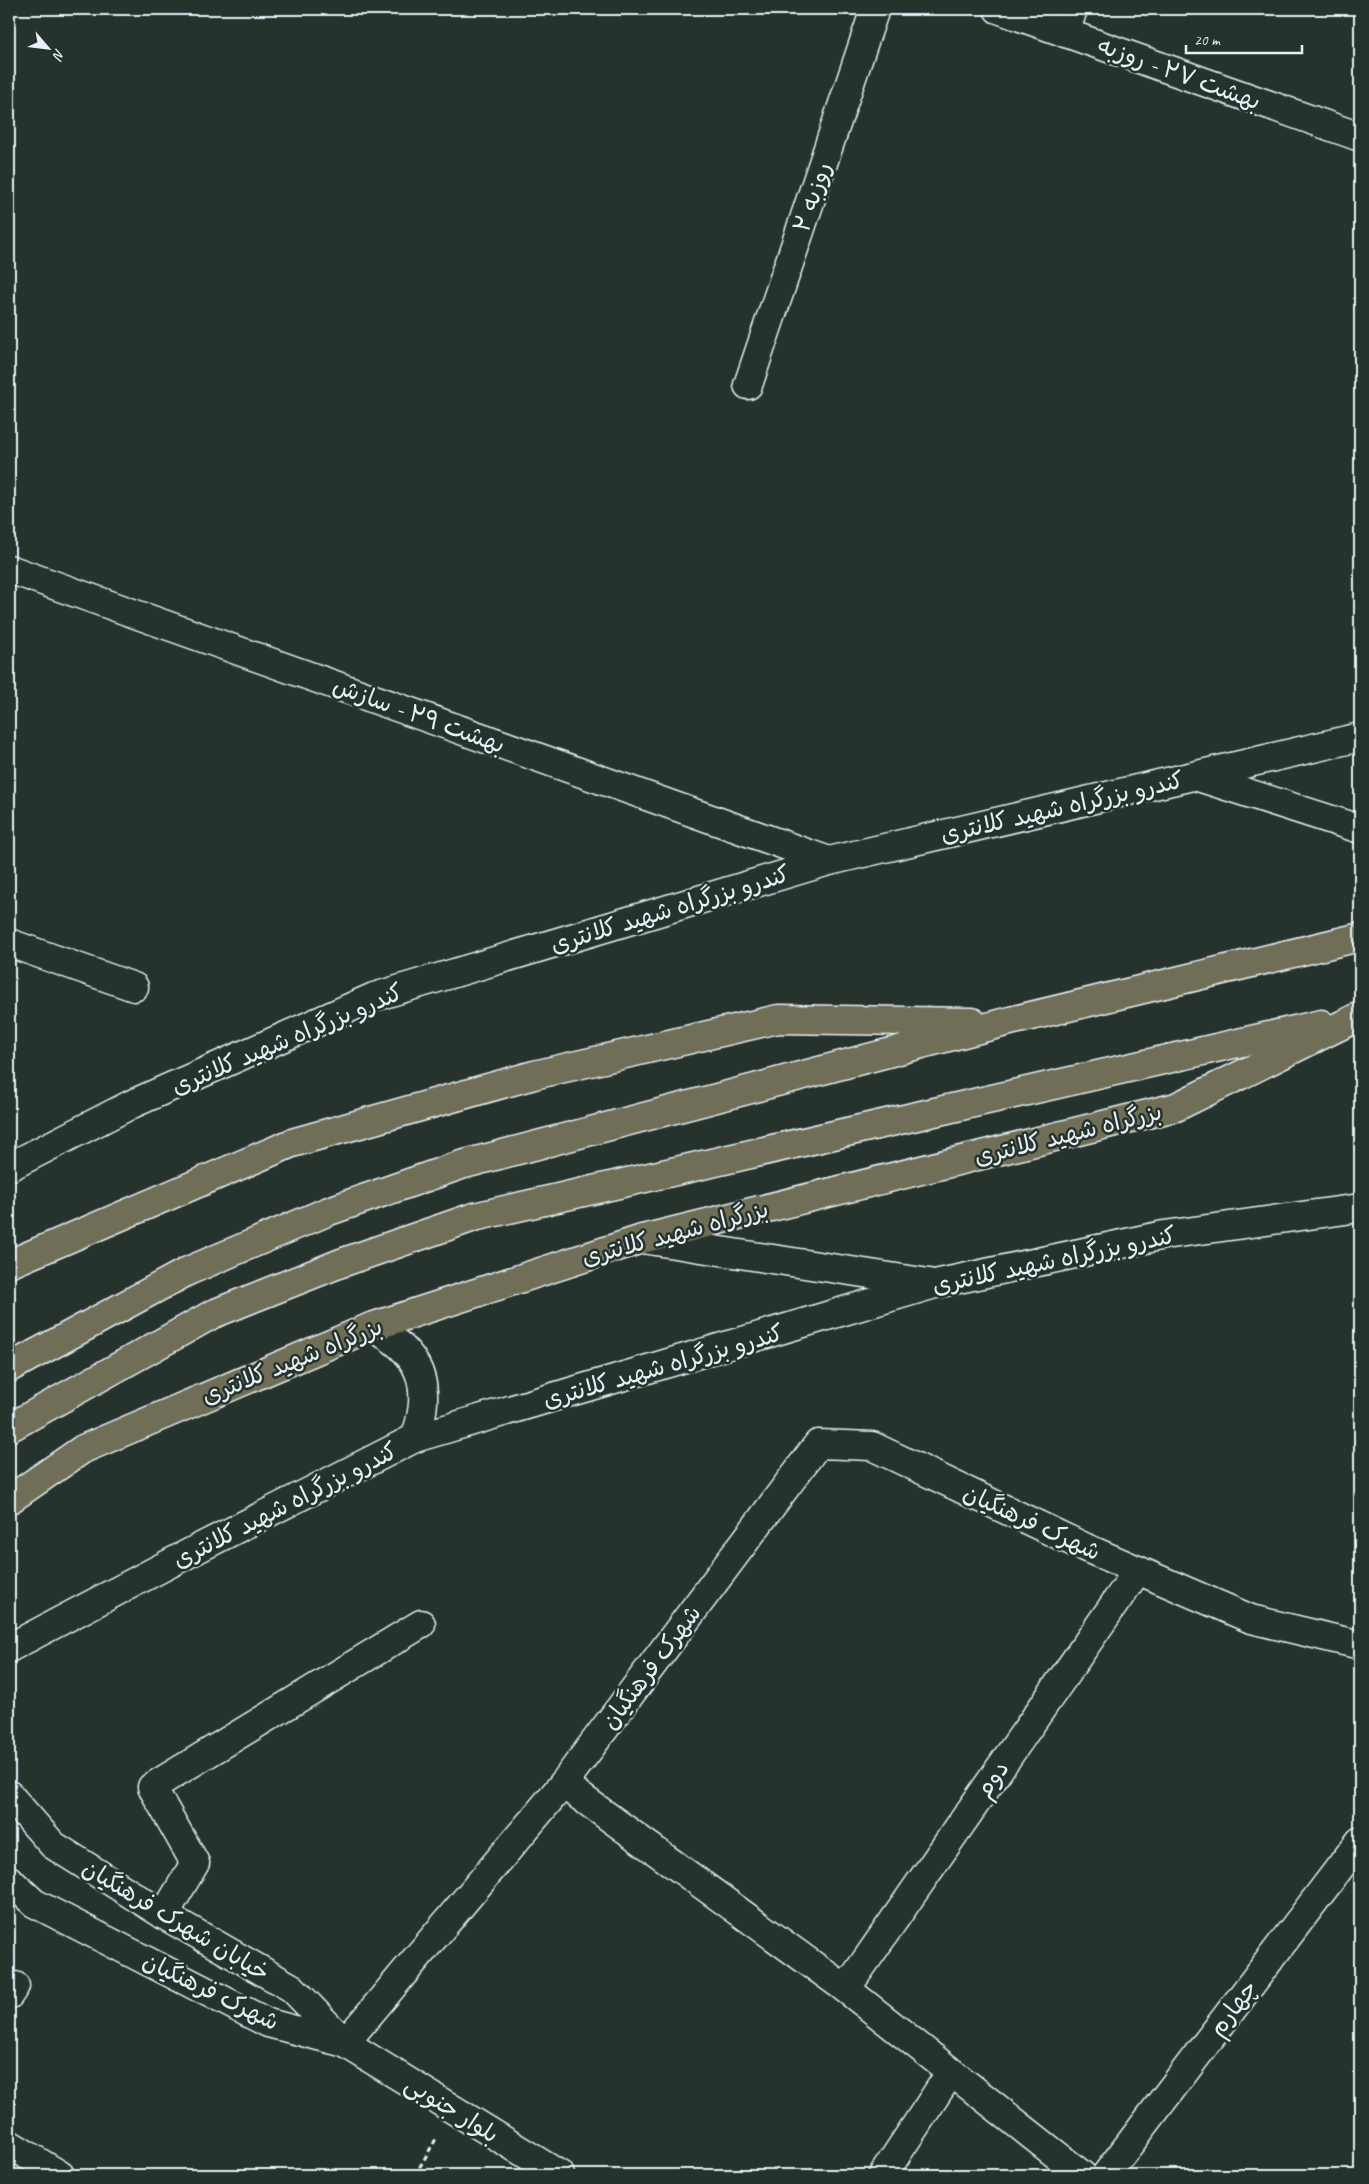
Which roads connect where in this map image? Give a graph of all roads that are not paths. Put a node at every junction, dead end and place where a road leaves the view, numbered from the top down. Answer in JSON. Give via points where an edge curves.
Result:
{"nodes":[{"id":1,"x":875,"y":9,"type":"edge"},
{"id":2,"x":998,"y":9,"type":"edge"},
{"id":3,"x":1069,"y":21,"type":"edge"},
{"id":4,"x":1360,"y":137,"type":"edge"},
{"id":5,"x":748,"y":385,"type":"dead end"},
{"id":6,"x":9,"y":569,"type":"edge"},
{"id":7,"x":1360,"y":737,"type":"edge"},
{"id":8,"x":1194,"y":776,"type":"junction"},
{"id":9,"x":1360,"y":829,"type":"edge"},
{"id":10,"x":829,"y":861,"type":"junction"},
{"id":11,"x":1360,"y":937,"type":"edge"},
{"id":12,"x":9,"y":943,"type":"edge"},
{"id":13,"x":134,"y":987,"type":"dead end"},
{"id":14,"x":1360,"y":1016,"type":"edge"},
{"id":15,"x":1006,"y":1022,"type":"junction"},
{"id":16,"x":9,"y":1167,"type":"edge"},
{"id":17,"x":1360,"y":1208,"type":"edge"},
{"id":18,"x":642,"y":1239,"type":"junction"},
{"id":19,"x":9,"y":1264,"type":"edge"},
{"id":20,"x":935,"y":1284,"type":"junction"},
{"id":21,"x":370,"y":1327,"type":"junction"},
{"id":22,"x":9,"y":1368,"type":"edge"},
{"id":23,"x":9,"y":1428,"type":"edge"},
{"id":24,"x":415,"y":1438,"type":"junction"},
{"id":25,"x":9,"y":1500,"type":"edge"},
{"id":26,"x":1138,"y":1570,"type":"junction"},
{"id":27,"x":421,"y":1624,"type":"dead end"},
{"id":28,"x":1360,"y":1645,"type":"edge"},
{"id":29,"x":9,"y":1648,"type":"edge"},
{"id":30,"x":563,"y":1784,"type":"junction"},
{"id":31,"x":9,"y":1795,"type":"edge"},
{"id":32,"x":1360,"y":1841,"type":"edge"},
{"id":33,"x":9,"y":1880,"type":"edge"},
{"id":34,"x":164,"y":1915,"type":"junction"},
{"id":35,"x":846,"y":1989,"type":"junction"},
{"id":36,"x":345,"y":2043,"type":"junction"},
{"id":37,"x":951,"y":2072,"type":"junction"},
{"id":38,"x":9,"y":2144,"type":"edge"},
{"id":39,"x":60,"y":2175,"type":"edge"},
{"id":40,"x":560,"y":2175,"type":"edge"},
{"id":41,"x":883,"y":2175,"type":"edge"},
{"id":42,"x":1082,"y":2175,"type":"edge"},
{"id":43,"x":1106,"y":2175,"type":"edge"}],
"edges":[{"from":1,"to":5,"type":"street","name":"۲ روزبه"},
{"from":2,"to":3,"type":"street","name":"بهشت ۲۷ - روزبه"},
{"from":3,"to":4,"type":"street","name":"بهشت ۲۷ - روزبه"},
{"from":6,"to":10,"type":"street","name":"بهشت ۲۹ - سازش"},
{"from":7,"to":8,"type":"street","name":"کندرو بزرگراه شهید کلانتری"},
{"from":8,"to":9,"type":"street"},
{"from":8,"to":10,"type":"street","name":"کندرو بزرگراه شهید کلانتری"},
{"from":10,"to":16,"type":"street","name":"کندرو بزرگراه شهید کلانتری","via":[[374,997],[132,1104]]},
{"from":11,"to":15,"type":"highway"},
{"from":12,"to":13,"type":"street"},
{"from":14,"to":18,"type":"highway","name":"بزرگراه شهید کلانتری","via":[[1176,1107]]},
{"from":14,"to":23,"type":"highway","name":"بزرگراه شهید کلانتری","via":[[474,1216],[341,1263],[213,1314]]},
{"from":15,"to":19,"type":"highway","via":[[778,1019],[534,1075],[292,1143]]},
{"from":15,"to":22,"type":"highway","via":[[451,1168],[329,1212],[188,1271]]},
{"from":17,"to":20,"type":"street","name":"کندرو بزرگراه شهید کلانتری","via":[[1164,1235]]},
{"from":18,"to":20,"type":"street"},
{"from":18,"to":21,"type":"highway","name":"بزرگراه شهید کلانتری"},
{"from":20,"to":24,"type":"street","name":"کندرو بزرگراه شهید کلانتری"},
{"from":21,"to":24,"type":"street","via":[[391,1337],[408,1352],[419,1372],[425,1394],[423,1416]]},
{"from":21,"to":25,"type":"highway","name":"بزرگراه شهید کلانتری","via":[[83,1449]]},
{"from":24,"to":29,"type":"street","name":"کندرو بزرگراه شهید کلانتری"},
{"from":26,"to":28,"type":"street","name":"شهرک فرهنگیان","via":[[1251,1619]]},
{"from":26,"to":30,"type":"street","name":"شهرک فرهنگیان","via":[[872,1446],[818,1444]]},
{"from":26,"to":35,"type":"street","name":"دوم"},
{"from":27,"to":34,"type":"street","via":[[152,1786],[195,1863]]},
{"from":30,"to":35,"type":"street"},
{"from":30,"to":36,"type":"street","name":"شهرک فرهنگیان"},
{"from":31,"to":34,"type":"street","name":"خیابان شهرک فرهنگیان","via":[[53,1845]]},
{"from":32,"to":43,"type":"street","name":"چهارم"},
{"from":33,"to":36,"type":"street","name":"شهرک فرهنگیان","via":[[34,1902],[268,2023]]},
{"from":34,"to":36,"type":"street","name":"خیابان شهرک فرهنگیان","via":[[292,1988]]},
{"from":35,"to":37,"type":"street"},
{"from":36,"to":40,"type":"street","name":"بلوار جنوبی"},
{"from":37,"to":41,"type":"street"},
{"from":37,"to":42,"type":"street"},
{"from":38,"to":39,"type":"street"}]}
